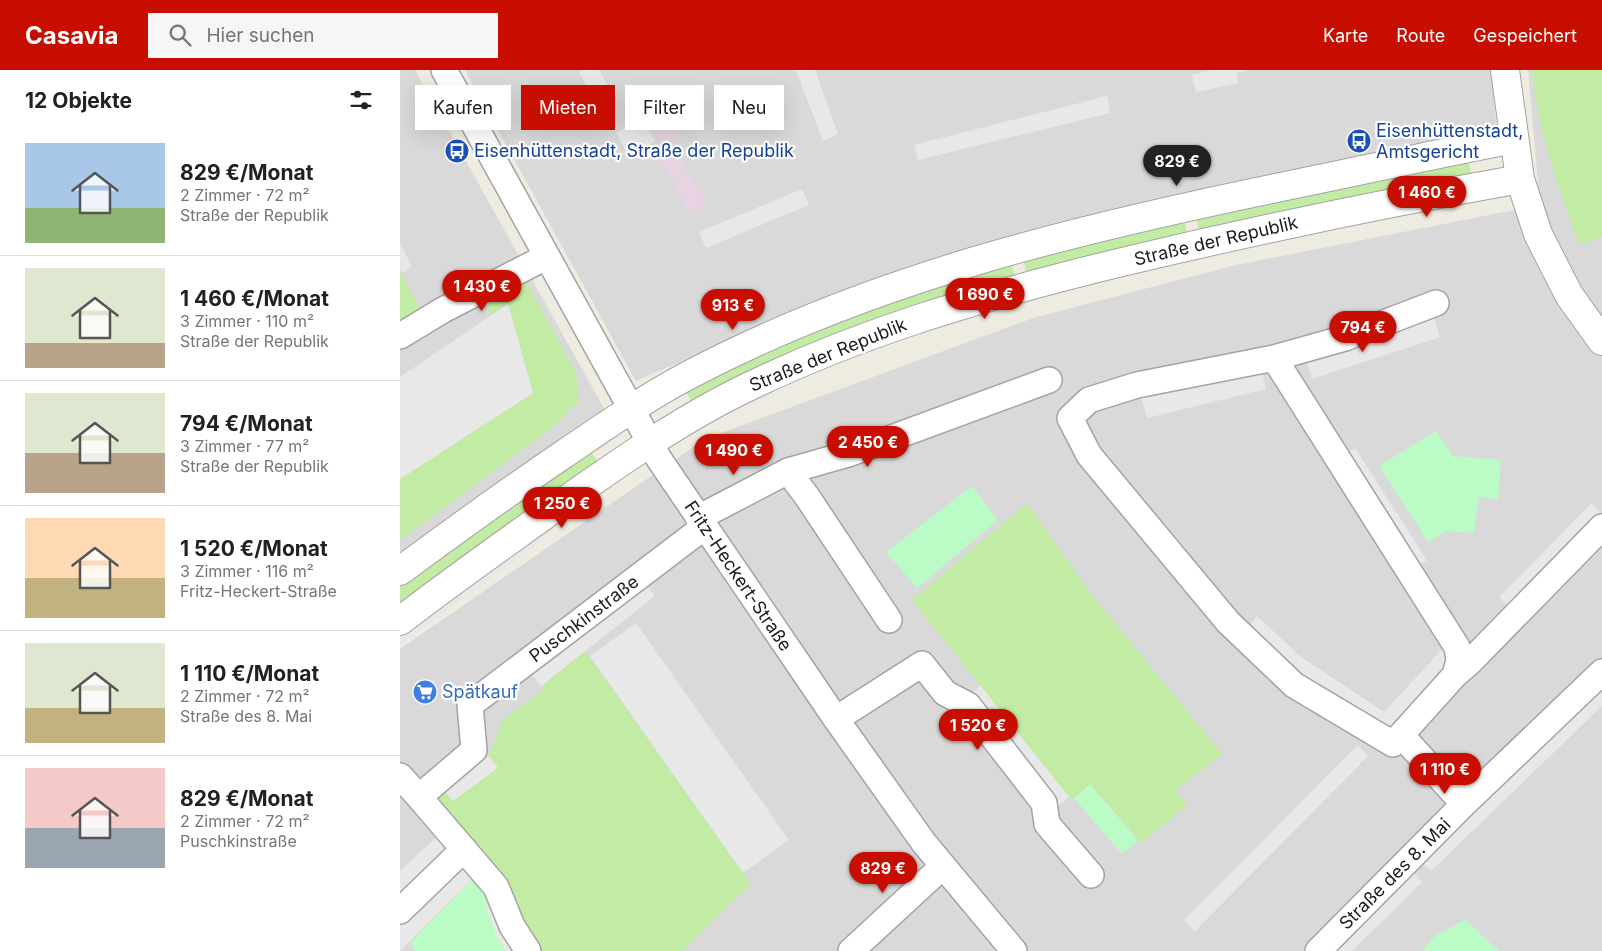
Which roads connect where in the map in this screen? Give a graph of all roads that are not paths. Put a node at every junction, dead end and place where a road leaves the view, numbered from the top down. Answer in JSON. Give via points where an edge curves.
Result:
{"nodes":[{"id":1,"x":444,"y":70,"type":"edge"},
{"id":2,"x":1505,"y":70,"type":"edge"},
{"id":3,"x":1514,"y":139,"type":"junction"},
{"id":4,"x":1520,"y":179,"type":"junction"},
{"id":5,"x":546,"y":257,"type":"junction"},
{"id":6,"x":1436,"y":302,"type":"dead end"},
{"id":7,"x":400,"y":336,"type":"edge"},
{"id":8,"x":1602,"y":341,"type":"edge"},
{"id":9,"x":1274,"y":358,"type":"junction"},
{"id":10,"x":1049,"y":380,"type":"dead end"},
{"id":11,"x":631,"y":409,"type":"junction"},
{"id":12,"x":650,"y":441,"type":"junction"},
{"id":13,"x":788,"y":471,"type":"junction"},
{"id":14,"x":701,"y":522,"type":"junction"},
{"id":15,"x":1602,"y":527,"type":"edge"},
{"id":16,"x":400,"y":571,"type":"edge"},
{"id":17,"x":889,"y":620,"type":"dead end"},
{"id":18,"x":400,"y":621,"type":"edge"},
{"id":19,"x":1602,"y":672,"type":"edge"},
{"id":20,"x":1455,"y":675,"type":"junction"},
{"id":21,"x":836,"y":719,"type":"junction"},
{"id":22,"x":1401,"y":735,"type":"junction"},
{"id":23,"x":400,"y":776,"type":"edge"},
{"id":24,"x":419,"y":797,"type":"junction"},
{"id":25,"x":1464,"y":804,"type":"junction"},
{"id":26,"x":464,"y":849,"type":"junction"},
{"id":27,"x":942,"y":867,"type":"junction"},
{"id":28,"x":1091,"y":875,"type":"dead end"},
{"id":29,"x":400,"y":910,"type":"edge"},
{"id":30,"x":528,"y":951,"type":"edge"},
{"id":31,"x":851,"y":951,"type":"edge"},
{"id":32,"x":1014,"y":951,"type":"edge"},
{"id":33,"x":1318,"y":951,"type":"edge"}],
"edges":[{"from":1,"to":5,"type":"street","name":"Fritz-Heckert-Straße"},
{"from":2,"to":3,"type":"street"},
{"from":3,"to":4,"type":"street"},
{"from":3,"to":11,"type":"street","name":"Straße der Republik","via":[[1188,206],[1014,249],[904,283],[803,321],[688,376]]},
{"from":4,"to":8,"type":"street","via":[[1538,234],[1554,266],[1569,295]]},
{"from":4,"to":12,"type":"street","name":"Straße der Republik","via":[[1205,242],[1022,287],[908,322],[805,362],[726,398]]},
{"from":5,"to":7,"type":"street"},
{"from":5,"to":11,"type":"street","name":"Fritz-Heckert-Straße"},
{"from":6,"to":9,"type":"street","via":[[1345,338]]},
{"from":9,"to":20,"type":"street","via":[[1458,647],[1460,660]]},
{"from":9,"to":22,"type":"street","via":[[1137,385],[1088,400],[1070,418],[1089,455],[1228,622],[1294,685],[1393,744]]},
{"from":10,"to":13,"type":"street","via":[[848,454]]},
{"from":11,"to":12,"type":"street","name":"Fritz-Heckert-Straße"},
{"from":11,"to":16,"type":"street","name":"Straße der Republik","via":[[475,515]]},
{"from":12,"to":14,"type":"street","name":"Fritz-Heckert-Straße"},
{"from":12,"to":18,"type":"street","name":"Straße der Republik"},
{"from":13,"to":14,"type":"street"},
{"from":13,"to":17,"type":"street"},
{"from":14,"to":21,"type":"street","name":"Fritz-Heckert-Straße"},
{"from":14,"to":24,"type":"street","name":"Puschkinstraße","via":[[470,705],[474,750]]},
{"from":15,"to":20,"type":"street"},
{"from":19,"to":25,"type":"street","name":"Straße des 8. Mai"},
{"from":20,"to":22,"type":"street"},
{"from":21,"to":27,"type":"street","name":"Fritz-Heckert-Straße"},
{"from":21,"to":28,"type":"street","via":[[922,664],[945,693],[968,705],[1044,803],[1047,824]]},
{"from":22,"to":25,"type":"street"},
{"from":23,"to":24,"type":"street"},
{"from":24,"to":26,"type":"street"},
{"from":25,"to":33,"type":"street","name":"Straße des 8. Mai"},
{"from":26,"to":29,"type":"street"},
{"from":26,"to":30,"type":"street","via":[[496,887],[512,926]]},
{"from":27,"to":31,"type":"street"},
{"from":27,"to":32,"type":"street","name":"Fritz-Heckert-Straße"}]}
